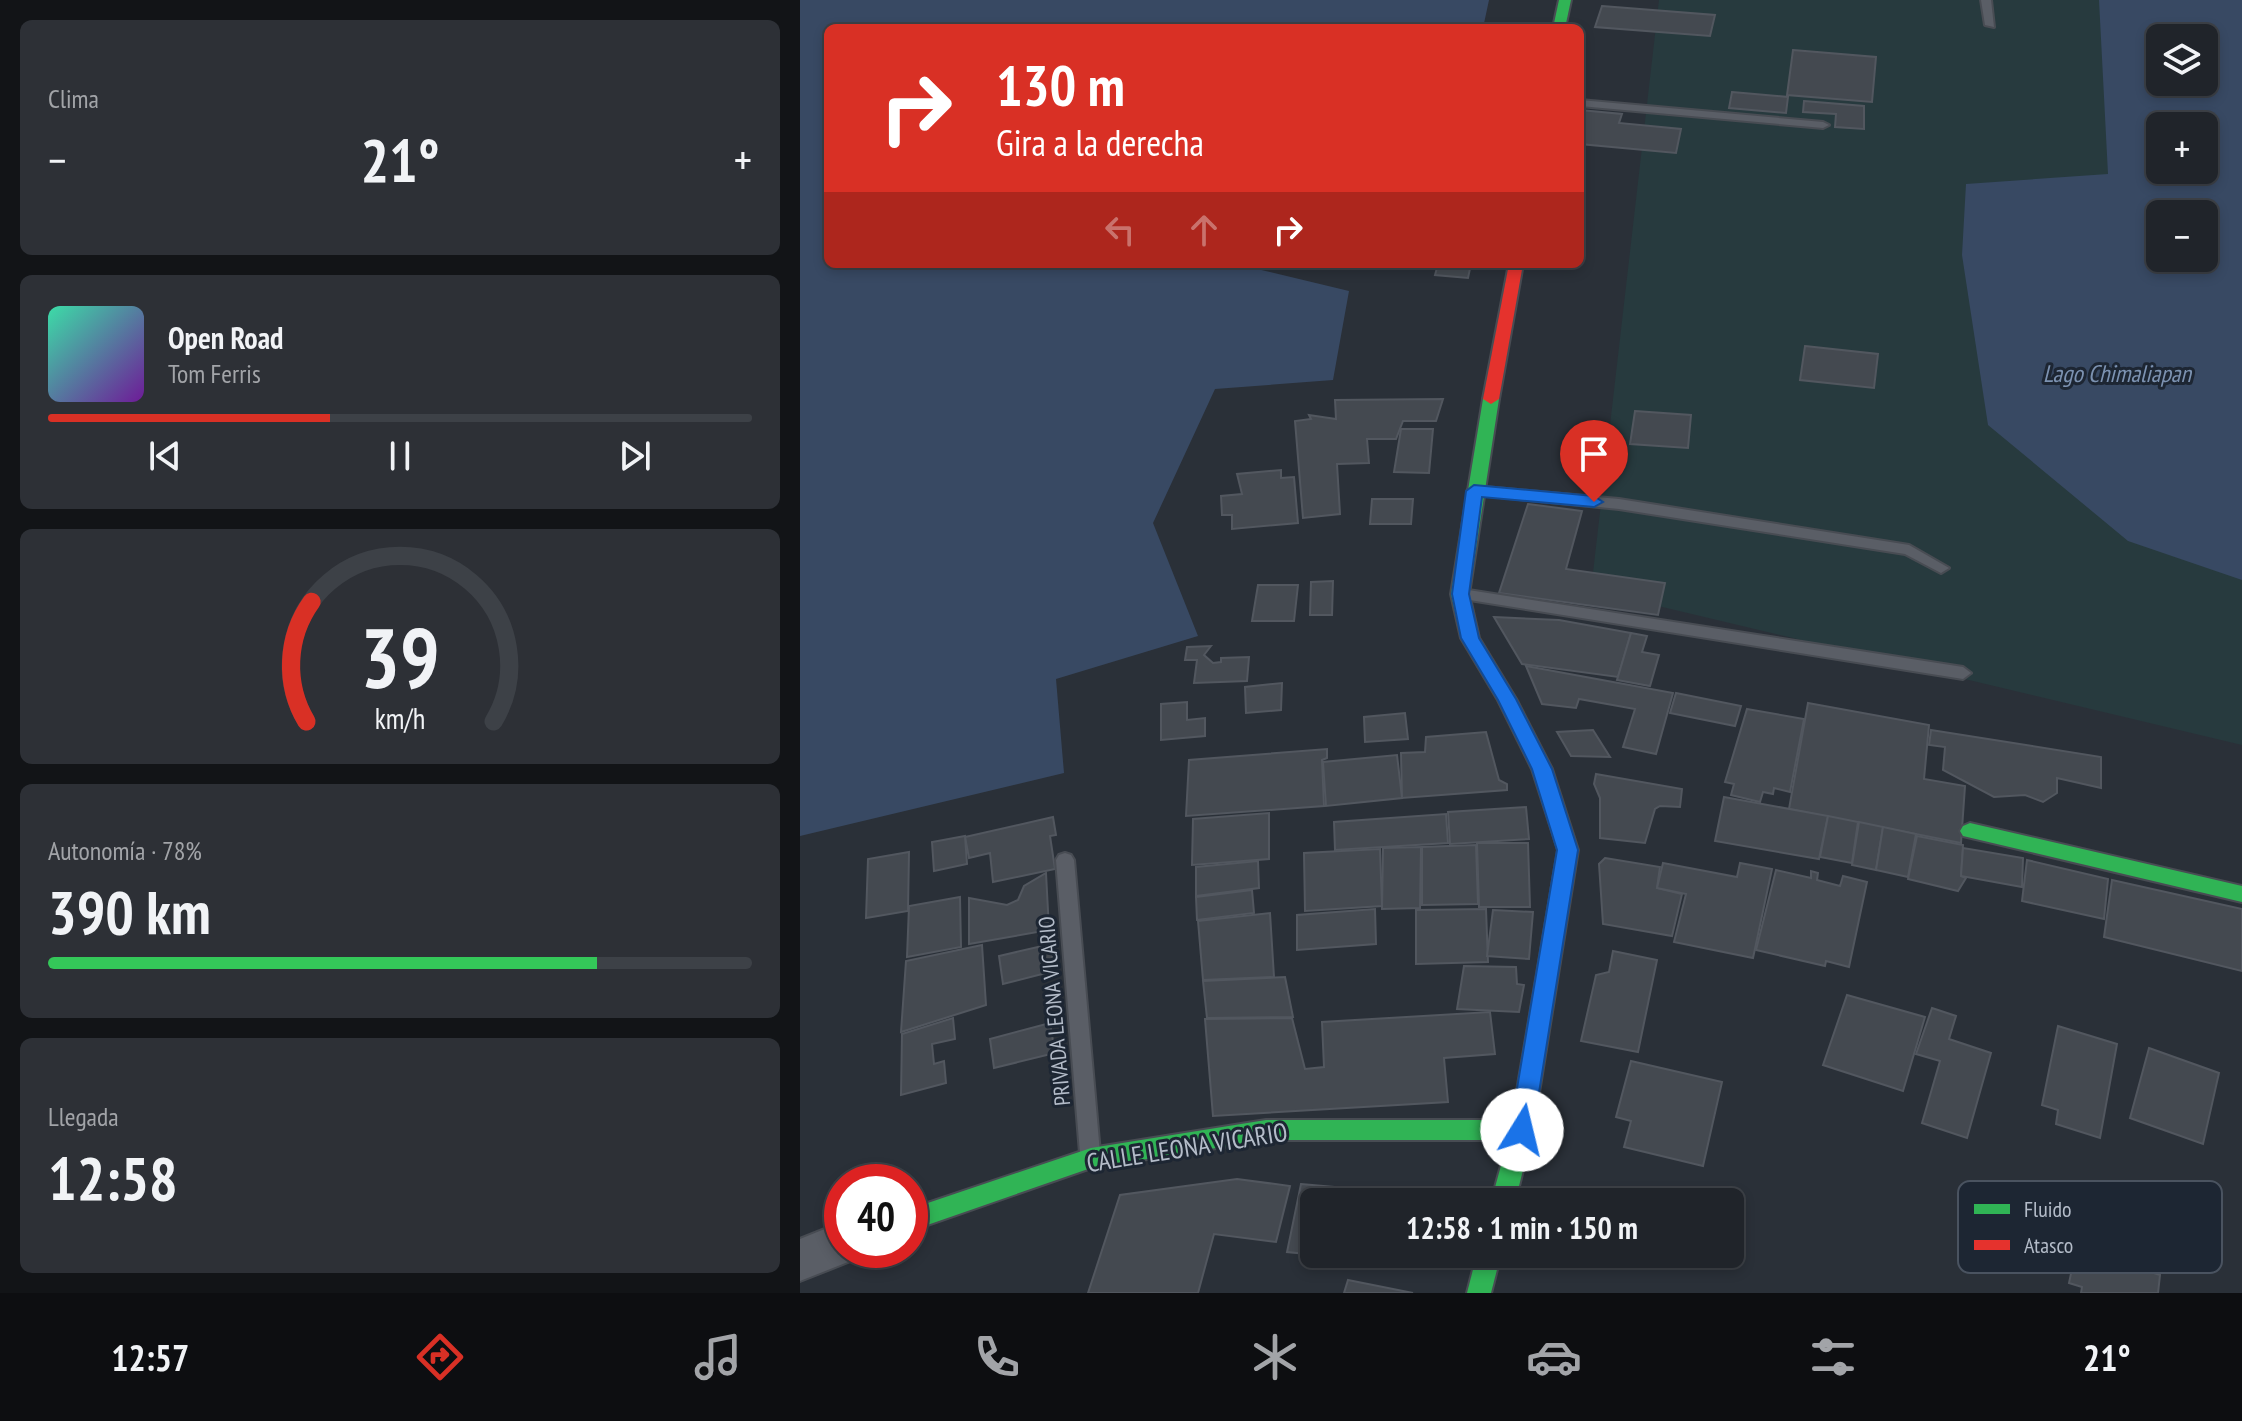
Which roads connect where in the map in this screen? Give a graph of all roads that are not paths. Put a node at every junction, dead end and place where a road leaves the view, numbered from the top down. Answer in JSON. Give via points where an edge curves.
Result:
{"nodes":[{"id":1,"x":1565,"y":0,"type":"edge"},
{"id":2,"x":1986,"y":0,"type":"edge"},
{"id":3,"x":1560,"y":24,"type":"edge"},
{"id":4,"x":1990,"y":25,"type":"dead end"},
{"id":5,"x":1584,"y":103,"type":"edge"},
{"id":6,"x":1823,"y":125,"type":"dead end"},
{"id":7,"x":1515,"y":268,"type":"edge"},
{"id":8,"x":1474,"y":491,"type":"junction"},
{"id":9,"x":1941,"y":568,"type":"dead end"},
{"id":10,"x":1460,"y":594,"type":"junction"},
{"id":11,"x":1963,"y":673,"type":"dead end"},
{"id":12,"x":1970,"y":831,"type":"dead end"},
{"id":13,"x":1065,"y":860,"type":"dead end"},
{"id":14,"x":2242,"y":894,"type":"edge"},
{"id":15,"x":1522,"y":1130,"type":"junction"},
{"id":16,"x":1091,"y":1158,"type":"junction"},
{"id":17,"x":1507,"y":1188,"type":"edge"},
{"id":18,"x":928,"y":1214,"type":"edge"},
{"id":19,"x":824,"y":1250,"type":"edge"},
{"id":20,"x":800,"y":1260,"type":"edge"},
{"id":21,"x":1485,"y":1268,"type":"edge"},
{"id":22,"x":1479,"y":1293,"type":"edge"}],
"edges":[{"from":1,"to":3,"type":"street"},
{"from":2,"to":4,"type":"lane"},
{"from":5,"to":6,"type":"lane"},
{"from":7,"to":8,"type":"street"},
{"from":8,"to":9,"type":"lane","via":[[1619,504],[1909,550]]},
{"from":8,"to":10,"type":"street"},
{"from":10,"to":11,"type":"lane"},
{"from":10,"to":15,"type":"street","via":[[1470,638],[1542,769],[1568,850]]},
{"from":12,"to":14,"type":"street"},
{"from":13,"to":16,"type":"lane","name":"PRIVADA LEONA VICARIO"},
{"from":15,"to":16,"type":"street","name":"CALLE LEONA VICARIO","via":[[1266,1130]]},
{"from":15,"to":17,"type":"street"},
{"from":16,"to":18,"type":"street","name":"CALLE LEONA VICARIO"},
{"from":19,"to":20,"type":"street"},
{"from":21,"to":22,"type":"street"}]}
